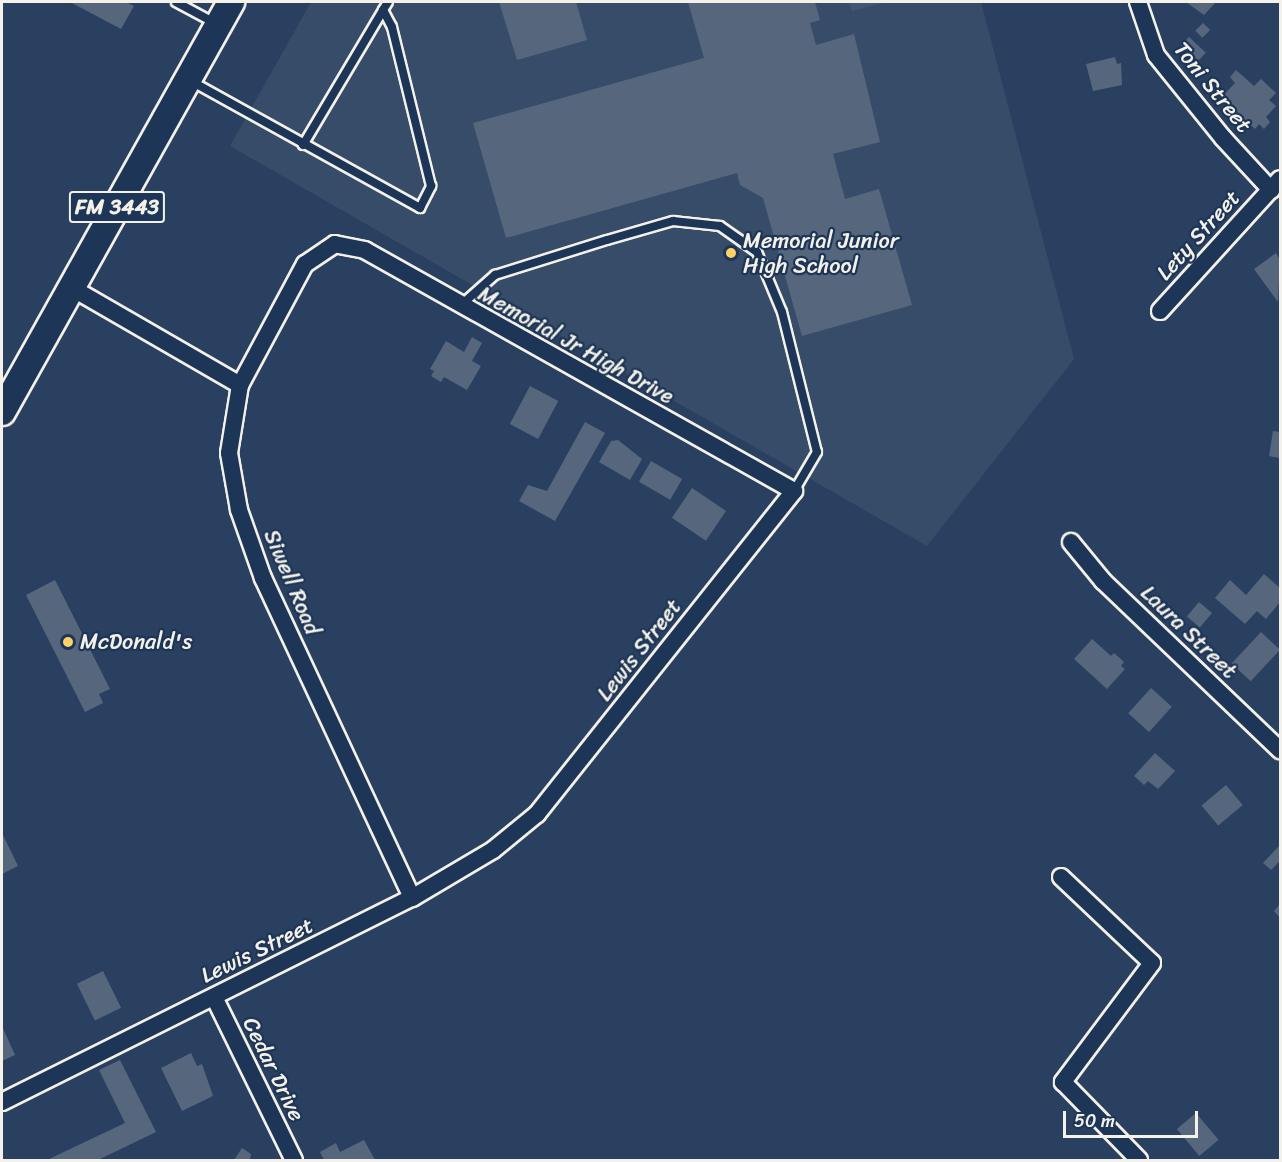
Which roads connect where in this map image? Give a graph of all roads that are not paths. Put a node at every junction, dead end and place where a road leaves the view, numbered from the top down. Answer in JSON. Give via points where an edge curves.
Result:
{"nodes":[{"id":1,"x":176,"y":2,"type":"edge"},
{"id":2,"x":231,"y":2,"type":"edge"},
{"id":3,"x":1138,"y":2,"type":"edge"},
{"id":4,"x":385,"y":6,"type":"edge"},
{"id":5,"x":218,"y":25,"type":"junction"},
{"id":6,"x":188,"y":80,"type":"junction"},
{"id":7,"x":303,"y":145,"type":"junction"},
{"id":8,"x":1276,"y":184,"type":"edge"},
{"id":9,"x":335,"y":244,"type":"joint"},
{"id":10,"x":72,"y":288,"type":"junction"},
{"id":11,"x":459,"y":306,"type":"junction"},
{"id":12,"x":1160,"y":311,"type":"dead end"},
{"id":13,"x":240,"y":385,"type":"junction"},
{"id":14,"x":2,"y":412,"type":"edge"},
{"id":15,"x":794,"y":491,"type":"junction"},
{"id":16,"x":1071,"y":542,"type":"dead end"},
{"id":17,"x":1281,"y":750,"type":"edge"},
{"id":18,"x":1061,"y":877,"type":"dead end"},
{"id":19,"x":412,"y":898,"type":"junction"},
{"id":20,"x":213,"y":997,"type":"junction"},
{"id":21,"x":2,"y":1102,"type":"edge"},
{"id":22,"x":294,"y":1161,"type":"edge"},
{"id":23,"x":1139,"y":1161,"type":"edge"}],
"edges":[{"from":1,"to":5,"type":"lane"},
{"from":2,"to":5,"type":"main road","number":"FM 3443"},
{"from":3,"to":8,"type":"street","name":"Toni Street","via":[[1156,55],[1223,138]]},
{"from":4,"to":7,"type":"lane"},
{"from":4,"to":7,"type":"lane","via":[[431,186],[420,208]]},
{"from":5,"to":6,"type":"main road","number":"FM 3443"},
{"from":6,"to":7,"type":"lane"},
{"from":6,"to":10,"type":"main road","number":"FM 3443"},
{"from":8,"to":12,"type":"street","name":"Lety Street"},
{"from":9,"to":11,"type":"street","name":"Memorial Jr High Drive","via":[[365,250]]},
{"from":9,"to":13,"type":"street","name":"Siwell Road","via":[[305,264]]},
{"from":10,"to":13,"type":"street"},
{"from":10,"to":14,"type":"main road","number":"FM 3443"},
{"from":11,"to":15,"type":"street","name":"Memorial Jr High Drive"},
{"from":11,"to":15,"type":"lane","name":"Lewis Street","via":[[495,275],[526,265],[673,221],[720,226],[757,252],[782,312],[817,452]]},
{"from":13,"to":19,"type":"street","name":"Siwell Road","via":[[229,453],[239,510],[263,578]]},
{"from":15,"to":19,"type":"street","name":"Lewis Street","via":[[537,814],[492,850]]},
{"from":16,"to":17,"type":"street","name":"Laura Street","via":[[1103,581]]},
{"from":18,"to":23,"type":"street","via":[[1152,963],[1063,1082]]},
{"from":19,"to":20,"type":"street","name":"Lewis Street"},
{"from":20,"to":21,"type":"street","name":"Lewis Street"},
{"from":20,"to":22,"type":"street","name":"Cedar Drive"}]}
